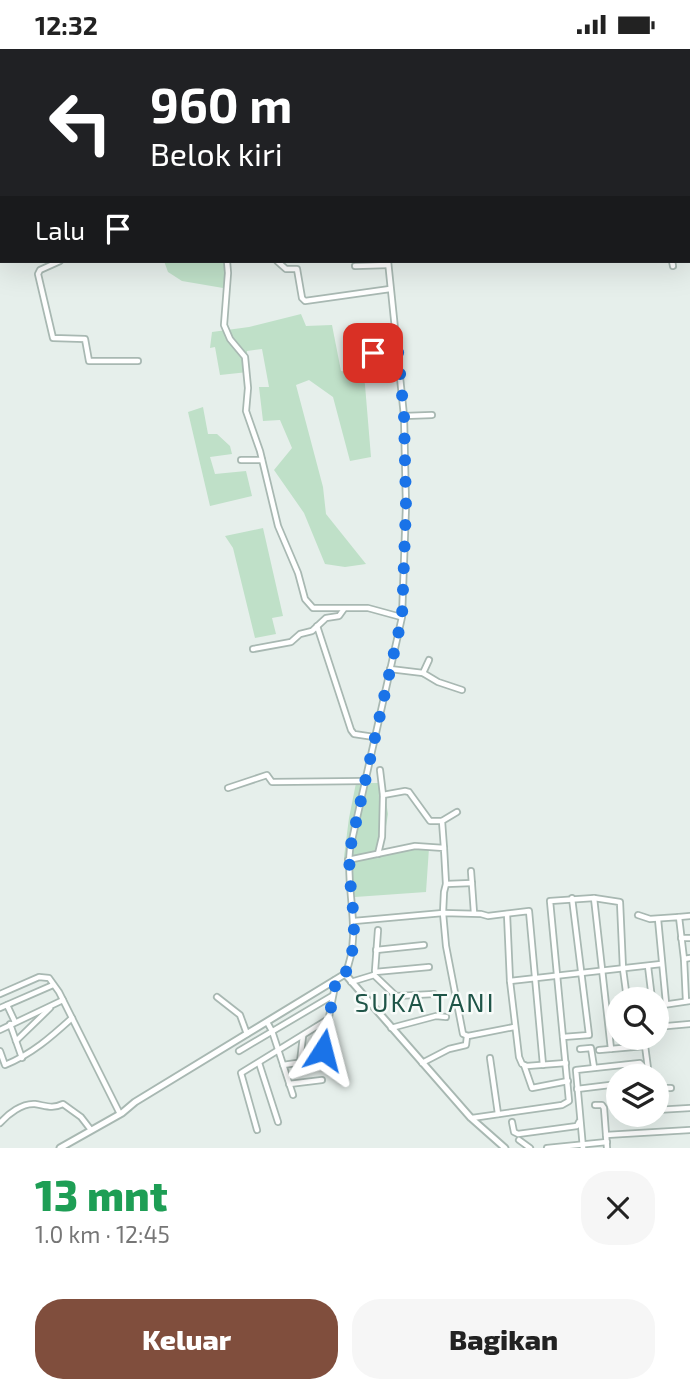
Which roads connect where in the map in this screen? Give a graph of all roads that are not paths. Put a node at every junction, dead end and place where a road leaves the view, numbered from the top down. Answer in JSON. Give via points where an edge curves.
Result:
{"nodes":[{"id":1,"x":56,"y":263,"type":"edge"},
{"id":2,"x":227,"y":263,"type":"edge"},
{"id":3,"x":279,"y":263,"type":"edge"},
{"id":4,"x":388,"y":263,"type":"edge"},
{"id":5,"x":355,"y":266,"type":"dead end"},
{"id":6,"x":390,"y":289,"type":"junction"},
{"id":7,"x":395,"y":331,"type":"junction"},
{"id":8,"x":398,"y":351,"type":"junction"},
{"id":9,"x":138,"y":361,"type":"dead end"},
{"id":10,"x":432,"y":415,"type":"dead end"},
{"id":11,"x":404,"y":416,"type":"junction"},
{"id":12,"x":241,"y":460,"type":"dead end"},
{"id":13,"x":262,"y":460,"type":"junction"},
{"id":14,"x":344,"y":609,"type":"junction"},
{"id":15,"x":402,"y":617,"type":"junction"},
{"id":16,"x":317,"y":626,"type":"junction"},
{"id":17,"x":253,"y":649,"type":"dead end"},
{"id":18,"x":429,"y":660,"type":"dead end"},
{"id":19,"x":390,"y":669,"type":"junction"},
{"id":20,"x":423,"y":673,"type":"junction"},
{"id":21,"x":462,"y":690,"type":"dead end"},
{"id":22,"x":374,"y":737,"type":"junction"},
{"id":23,"x":380,"y":770,"type":"dead end"},
{"id":24,"x":365,"y":781,"type":"junction"},
{"id":25,"x":228,"y":788,"type":"dead end"},
{"id":26,"x":383,"y":795,"type":"junction"},
{"id":27,"x":457,"y":812,"type":"dead end"},
{"id":28,"x":442,"y":821,"type":"junction"},
{"id":29,"x":444,"y":848,"type":"junction"},
{"id":30,"x":378,"y":854,"type":"junction"},
{"id":31,"x":348,"y":860,"type":"junction"},
{"id":32,"x":471,"y":871,"type":"dead end"},
{"id":33,"x":472,"y":883,"type":"junction"},
{"id":34,"x":446,"y":884,"type":"junction"},
{"id":35,"x":572,"y":898,"type":"junction"},
{"id":36,"x":594,"y":898,"type":"junction"},
{"id":37,"x":443,"y":913,"type":"junction"},
{"id":38,"x":474,"y":913,"type":"junction"},
{"id":39,"x":507,"y":914,"type":"junction"},
{"id":40,"x":638,"y":915,"type":"dead end"},
{"id":41,"x":690,"y":916,"type":"edge"},
{"id":42,"x":679,"y":918,"type":"junction"},
{"id":43,"x":658,"y":919,"type":"junction"},
{"id":44,"x":355,"y":921,"type":"junction"},
{"id":45,"x":378,"y":930,"type":"dead end"},
{"id":46,"x":681,"y":938,"type":"junction"},
{"id":47,"x":690,"y":938,"type":"edge"},
{"id":48,"x":425,"y":945,"type":"dead end"},
{"id":49,"x":376,"y":950,"type":"junction"},
{"id":50,"x":687,"y":959,"type":"edge"},
{"id":51,"x":661,"y":964,"type":"junction"},
{"id":52,"x":648,"y":966,"type":"junction"},
{"id":53,"x":429,"y":967,"type":"dead end"},
{"id":54,"x":623,"y":969,"type":"junction"},
{"id":55,"x":603,"y":971,"type":"junction"},
{"id":56,"x":374,"y":973,"type":"junction"},
{"id":57,"x":345,"y":974,"type":"junction"},
{"id":58,"x":581,"y":974,"type":"junction"},
{"id":59,"x":557,"y":975,"type":"junction"},
{"id":60,"x":537,"y":978,"type":"junction"},
{"id":61,"x":510,"y":981,"type":"junction"},
{"id":62,"x":350,"y":982,"type":"junction"},
{"id":63,"x":53,"y":985,"type":"junction"},
{"id":64,"x":625,"y":987,"type":"edge"},
{"id":65,"x":651,"y":987,"type":"edge"},
{"id":66,"x":664,"y":987,"type":"edge"},
{"id":67,"x":334,"y":988,"type":"junction"},
{"id":68,"x":0,"y":994,"type":"edge"},
{"id":69,"x":434,"y":994,"type":"dead end"},
{"id":70,"x":217,"y":997,"type":"dead end"},
{"id":71,"x":62,"y":1000,"type":"junction"},
{"id":72,"x":606,"y":1000,"type":"edge"},
{"id":73,"x":688,"y":1001,"type":"edge"},
{"id":74,"x":55,"y":1003,"type":"junction"},
{"id":75,"x":669,"y":1003,"type":"edge"},
{"id":76,"x":8,"y":1005,"type":"junction"},
{"id":77,"x":0,"y":1008,"type":"edge"},
{"id":78,"x":446,"y":1017,"type":"dead end"},
{"id":79,"x":72,"y":1018,"type":"junction"},
{"id":80,"x":327,"y":1020,"type":"junction"},
{"id":81,"x":13,"y":1023,"type":"junction"},
{"id":82,"x":690,"y":1024,"type":"edge"},
{"id":83,"x":669,"y":1026,"type":"edge"},
{"id":84,"x":514,"y":1027,"type":"junction"},
{"id":85,"x":270,"y":1028,"type":"junction"},
{"id":86,"x":391,"y":1028,"type":"junction"},
{"id":87,"x":0,"y":1030,"type":"edge"},
{"id":88,"x":247,"y":1034,"type":"junction"},
{"id":89,"x":303,"y":1035,"type":"junction"},
{"id":90,"x":467,"y":1035,"type":"junction"},
{"id":91,"x":564,"y":1037,"type":"junction"},
{"id":92,"x":16,"y":1041,"type":"junction"},
{"id":93,"x":580,"y":1049,"type":"dead end"},
{"id":94,"x":606,"y":1049,"type":"edge"},
{"id":95,"x":278,"y":1050,"type":"junction"},
{"id":96,"x":599,"y":1050,"type":"dead end"},
{"id":97,"x":0,"y":1051,"type":"edge"},
{"id":98,"x":239,"y":1051,"type":"dead end"},
{"id":99,"x":22,"y":1058,"type":"junction"},
{"id":100,"x":490,"y":1058,"type":"dead end"},
{"id":101,"x":300,"y":1062,"type":"junction"},
{"id":102,"x":566,"y":1062,"type":"junction"},
{"id":103,"x":259,"y":1063,"type":"junction"},
{"id":104,"x":422,"y":1063,"type":"junction"},
{"id":105,"x":283,"y":1065,"type":"junction"},
{"id":106,"x":524,"y":1065,"type":"junction"},
{"id":107,"x":543,"y":1065,"type":"junction"},
{"id":108,"x":606,"y":1066,"type":"edge"},
{"id":109,"x":594,"y":1067,"type":"junction"},
{"id":110,"x":323,"y":1080,"type":"dead end"},
{"id":111,"x":568,"y":1081,"type":"junction"},
{"id":112,"x":289,"y":1084,"type":"junction"},
{"id":113,"x":606,"y":1085,"type":"edge"},
{"id":114,"x":577,"y":1089,"type":"junction"},
{"id":115,"x":293,"y":1095,"type":"dead end"},
{"id":116,"x":568,"y":1103,"type":"junction"},
{"id":117,"x":595,"y":1105,"type":"dead end"},
{"id":118,"x":690,"y":1108,"type":"edge"},
{"id":119,"x":669,"y":1109,"type":"edge"},
{"id":120,"x":121,"y":1114,"type":"junction"},
{"id":121,"x":498,"y":1114,"type":"junction"},
{"id":122,"x":471,"y":1118,"type":"junction"},
{"id":123,"x":278,"y":1122,"type":"dead end"},
{"id":124,"x":512,"y":1122,"type":"dead end"},
{"id":125,"x":0,"y":1123,"type":"edge"},
{"id":126,"x":90,"y":1130,"type":"junction"},
{"id":127,"x":257,"y":1130,"type":"dead end"},
{"id":128,"x":690,"y":1130,"type":"edge"},
{"id":129,"x":519,"y":1140,"type":"dead end"},
{"id":130,"x":607,"y":1142,"type":"edge"},
{"id":131,"x":583,"y":1146,"type":"edge"},
{"id":132,"x":60,"y":1148,"type":"edge"},
{"id":133,"x":505,"y":1148,"type":"edge"},
{"id":134,"x":530,"y":1148,"type":"edge"},
{"id":135,"x":547,"y":1148,"type":"edge"}],
"edges":[{"from":1,"to":9,"type":"street","via":[[38,274],[53,338],[85,339],[89,361]]},
{"from":2,"to":13,"type":"street","via":[[224,325],[245,357],[246,411]]},
{"from":3,"to":6,"type":"street","via":[[286,269],[297,269],[306,301]]},
{"from":4,"to":5,"type":"street"},
{"from":4,"to":6,"type":"street"},
{"from":6,"to":7,"type":"street"},
{"from":7,"to":8,"type":"street"},
{"from":7,"to":8,"type":"street","via":[[368,335],[373,354]]},
{"from":8,"to":11,"type":"street"},
{"from":10,"to":11,"type":"street"},
{"from":11,"to":15,"type":"street"},
{"from":12,"to":13,"type":"street"},
{"from":13,"to":14,"type":"street","via":[[278,526],[305,599],[313,608]]},
{"from":14,"to":15,"type":"street","via":[[368,608]]},
{"from":14,"to":16,"type":"street"},
{"from":15,"to":19,"type":"street"},
{"from":16,"to":17,"type":"street","via":[[291,642]]},
{"from":16,"to":22,"type":"street","via":[[351,730]]},
{"from":18,"to":20,"type":"street"},
{"from":19,"to":20,"type":"street"},
{"from":19,"to":22,"type":"street"},
{"from":20,"to":21,"type":"street"},
{"from":22,"to":24,"type":"street"},
{"from":23,"to":26,"type":"street"},
{"from":24,"to":25,"type":"street","via":[[272,782],[266,775]]},
{"from":24,"to":31,"type":"street"},
{"from":26,"to":28,"type":"street","via":[[409,792],[430,821]]},
{"from":26,"to":30,"type":"street","via":[[383,837]]},
{"from":27,"to":28,"type":"street"},
{"from":28,"to":29,"type":"street"},
{"from":29,"to":30,"type":"street","via":[[415,846]]},
{"from":29,"to":34,"type":"street"},
{"from":30,"to":31,"type":"street"},
{"from":31,"to":44,"type":"street"},
{"from":32,"to":33,"type":"street"},
{"from":33,"to":34,"type":"street"},
{"from":33,"to":38,"type":"street"},
{"from":34,"to":37,"type":"street"},
{"from":35,"to":36,"type":"street"},
{"from":35,"to":58,"type":"street"},
{"from":35,"to":59,"type":"street","via":[[549,902]]},
{"from":36,"to":54,"type":"street","via":[[620,903]]},
{"from":36,"to":55,"type":"street"},
{"from":37,"to":38,"type":"street"},
{"from":37,"to":44,"type":"street"},
{"from":37,"to":90,"type":"street","via":[[449,972],[463,1034]]},
{"from":38,"to":39,"type":"street"},
{"from":39,"to":60,"type":"street","via":[[530,912]]},
{"from":39,"to":61,"type":"street"},
{"from":40,"to":43,"type":"street"},
{"from":41,"to":42,"type":"street"},
{"from":42,"to":43,"type":"street"},
{"from":42,"to":46,"type":"street"},
{"from":43,"to":51,"type":"street"},
{"from":44,"to":57,"type":"street"},
{"from":45,"to":49,"type":"street"},
{"from":46,"to":47,"type":"street"},
{"from":46,"to":50,"type":"street"},
{"from":48,"to":49,"type":"street"},
{"from":49,"to":56,"type":"street"},
{"from":50,"to":73,"type":"street"},
{"from":51,"to":52,"type":"street"},
{"from":51,"to":66,"type":"street"},
{"from":52,"to":54,"type":"street"},
{"from":52,"to":65,"type":"street"},
{"from":53,"to":56,"type":"street"},
{"from":54,"to":55,"type":"street"},
{"from":54,"to":64,"type":"street"},
{"from":55,"to":58,"type":"street"},
{"from":55,"to":72,"type":"street"},
{"from":56,"to":62,"type":"street"},
{"from":56,"to":69,"type":"street","via":[[396,996]]},
{"from":57,"to":62,"type":"street"},
{"from":57,"to":67,"type":"street"},
{"from":58,"to":59,"type":"street"},
{"from":58,"to":91,"type":"street","via":[[589,1035]]},
{"from":59,"to":60,"type":"street"},
{"from":59,"to":91,"type":"street"},
{"from":60,"to":61,"type":"street"},
{"from":60,"to":107,"type":"street"},
{"from":61,"to":84,"type":"street"},
{"from":62,"to":86,"type":"street"},
{"from":63,"to":68,"type":"street","via":[[43,976]]},
{"from":63,"to":71,"type":"street"},
{"from":63,"to":76,"type":"street"},
{"from":67,"to":80,"type":"street"},
{"from":67,"to":85,"type":"street"},
{"from":67,"to":85,"type":"street"},
{"from":70,"to":88,"type":"street","via":[[240,1015]]},
{"from":71,"to":74,"type":"street"},
{"from":71,"to":79,"type":"street"},
{"from":73,"to":75,"type":"street"},
{"from":74,"to":81,"type":"street"},
{"from":74,"to":92,"type":"street"},
{"from":76,"to":77,"type":"street"},
{"from":76,"to":81,"type":"street"},
{"from":78,"to":86,"type":"street"},
{"from":79,"to":99,"type":"street"},
{"from":79,"to":120,"type":"street"},
{"from":80,"to":89,"type":"street"},
{"from":80,"to":101,"type":"street","via":[[321,1058]]},
{"from":81,"to":87,"type":"street"},
{"from":81,"to":92,"type":"street"},
{"from":82,"to":83,"type":"street"},
{"from":84,"to":90,"type":"street"},
{"from":84,"to":106,"type":"street","via":[[516,1049]]},
{"from":85,"to":88,"type":"street"},
{"from":85,"to":95,"type":"street"},
{"from":85,"to":98,"type":"street"},
{"from":86,"to":104,"type":"street"},
{"from":88,"to":120,"type":"street"},
{"from":89,"to":95,"type":"street"},
{"from":89,"to":101,"type":"street"},
{"from":90,"to":104,"type":"street","via":[[466,1045]]},
{"from":91,"to":102,"type":"street"},
{"from":92,"to":99,"type":"street"},
{"from":93,"to":109,"type":"street","via":[[591,1048]]},
{"from":94,"to":96,"type":"street"},
{"from":95,"to":103,"type":"street"},
{"from":95,"to":105,"type":"street"},
{"from":97,"to":99,"type":"street","via":[[5,1065]]},
{"from":100,"to":121,"type":"street"},
{"from":101,"to":105,"type":"street"},
{"from":102,"to":107,"type":"street"},
{"from":102,"to":111,"type":"street"},
{"from":103,"to":123,"type":"street"},
{"from":103,"to":127,"type":"street","via":[[241,1074]]},
{"from":104,"to":122,"type":"street"},
{"from":105,"to":112,"type":"street"},
{"from":106,"to":107,"type":"street"},
{"from":106,"to":111,"type":"street","via":[[531,1088]]},
{"from":108,"to":109,"type":"street"},
{"from":109,"to":114,"type":"street","via":[[576,1070]]},
{"from":110,"to":112,"type":"street"},
{"from":111,"to":116,"type":"street"},
{"from":112,"to":115,"type":"street"},
{"from":113,"to":114,"type":"street"},
{"from":114,"to":131,"type":"street"},
{"from":116,"to":121,"type":"street"},
{"from":116,"to":124,"type":"street","via":[[577,1108],[577,1126],[516,1134]]},
{"from":117,"to":130,"type":"street","via":[[603,1106]]},
{"from":118,"to":119,"type":"street"},
{"from":120,"to":126,"type":"street"},
{"from":121,"to":122,"type":"street"},
{"from":122,"to":133,"type":"street"},
{"from":125,"to":126,"type":"street","via":[[6,1115],[31,1104],[53,1108],[63,1104]]},
{"from":126,"to":132,"type":"street"},
{"from":128,"to":130,"type":"street"},
{"from":129,"to":134,"type":"street"},
{"from":130,"to":131,"type":"street"},
{"from":131,"to":135,"type":"street"}]}
